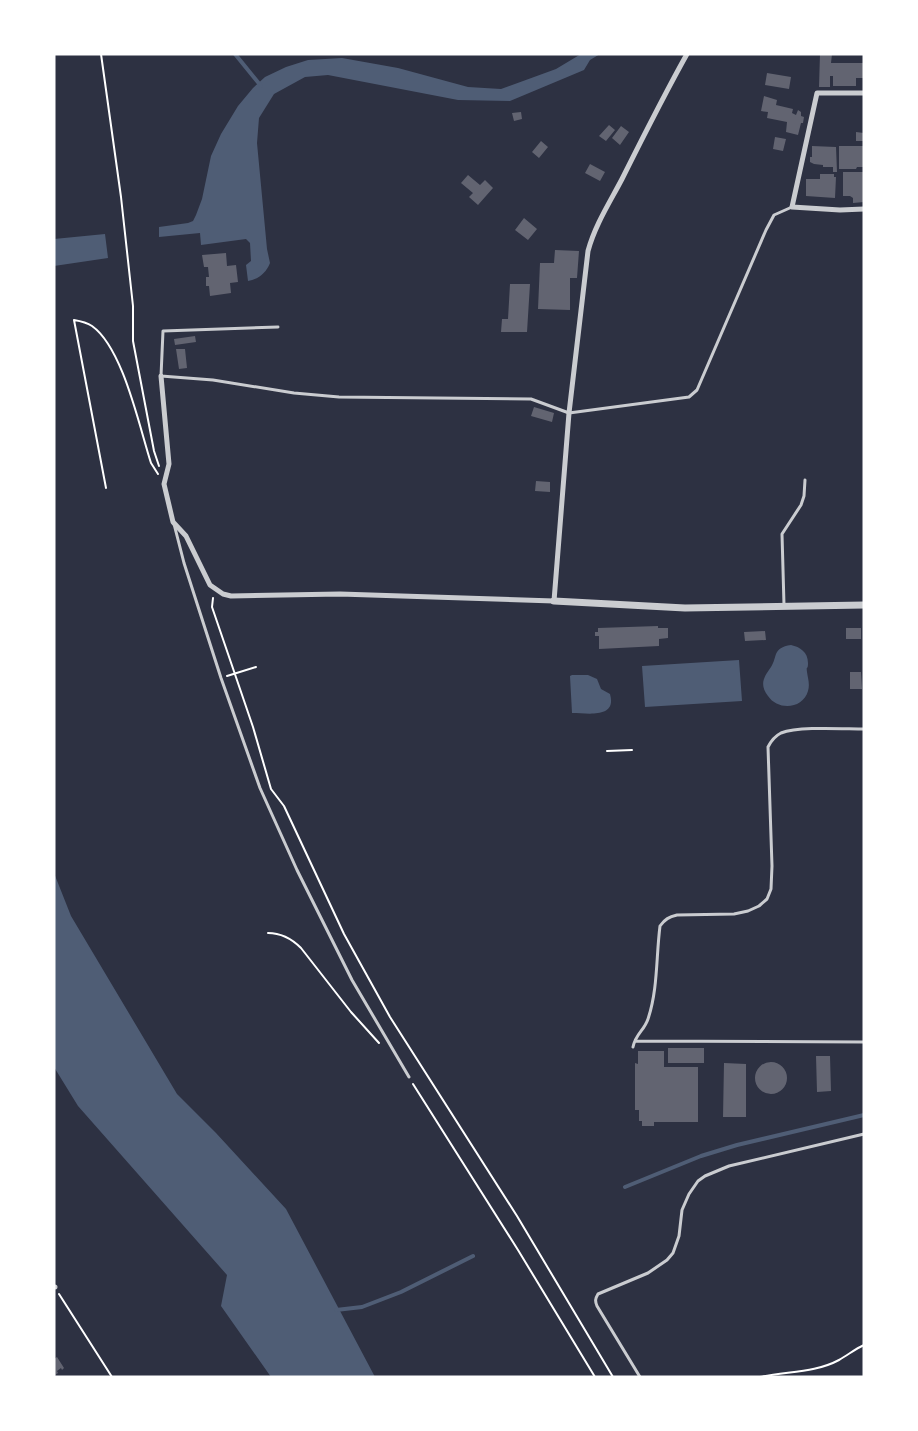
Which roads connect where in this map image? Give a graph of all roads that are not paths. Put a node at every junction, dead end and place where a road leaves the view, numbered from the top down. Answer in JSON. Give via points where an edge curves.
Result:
{"nodes":[{"id":1,"x":687,"y":54,"type":"edge"},
{"id":2,"x":864,"y":93,"type":"edge"},
{"id":3,"x":792,"y":207,"type":"junction"},
{"id":4,"x":864,"y":209,"type":"edge"},
{"id":5,"x":278,"y":327,"type":"dead end"},
{"id":6,"x":161,"y":376,"type":"junction"},
{"id":7,"x":569,"y":413,"type":"junction"},
{"id":8,"x":805,"y":480,"type":"dead end"},
{"id":9,"x":173,"y":522,"type":"junction"},
{"id":10,"x":554,"y":601,"type":"junction"},
{"id":11,"x":784,"y":605,"type":"junction"},
{"id":12,"x":864,"y":605,"type":"edge"},
{"id":13,"x":864,"y":729,"type":"edge"},
{"id":14,"x":635,"y":1041,"type":"junction"},
{"id":15,"x":864,"y":1042,"type":"edge"},
{"id":16,"x":633,"y":1047,"type":"dead end"},
{"id":17,"x":409,"y":1077,"type":"road end"},
{"id":18,"x":864,"y":1134,"type":"edge"},
{"id":19,"x":640,"y":1377,"type":"edge"}],
"edges":[{"from":1,"to":7,"type":"street","via":[[591,239]]},
{"from":2,"to":3,"type":"street","via":[[817,93]]},
{"from":3,"to":4,"type":"street"},
{"from":3,"to":7,"type":"lane","via":[[774,215],[766,230],[695,393],[689,397]]},
{"from":5,"to":6,"type":"lane","via":[[163,331]]},
{"from":6,"to":7,"type":"lane","via":[[339,397],[531,399]]},
{"from":6,"to":9,"type":"street","via":[[169,464],[164,484]]},
{"from":7,"to":10,"type":"street"},
{"from":8,"to":11,"type":"lane","via":[[801,505],[782,534]]},
{"from":9,"to":10,"type":"street","via":[[186,536],[210,585],[231,596],[340,594]]},
{"from":9,"to":17,"type":"lane","via":[[260,788],[352,980]]},
{"from":10,"to":11,"type":"street","via":[[686,608]]},
{"from":11,"to":12,"type":"street"},
{"from":13,"to":14,"type":"lane","via":[[799,730],[779,734],[771,741],[768,747],[772,866],[767,899],[748,911],[734,914],[677,915],[664,921],[648,1019]]},
{"from":14,"to":15,"type":"lane"},
{"from":14,"to":16,"type":"lane"},
{"from":18,"to":19,"type":"lane","via":[[729,1166],[698,1181],[682,1210],[679,1236],[668,1260],[596,1297],[597,1306]]}]}
